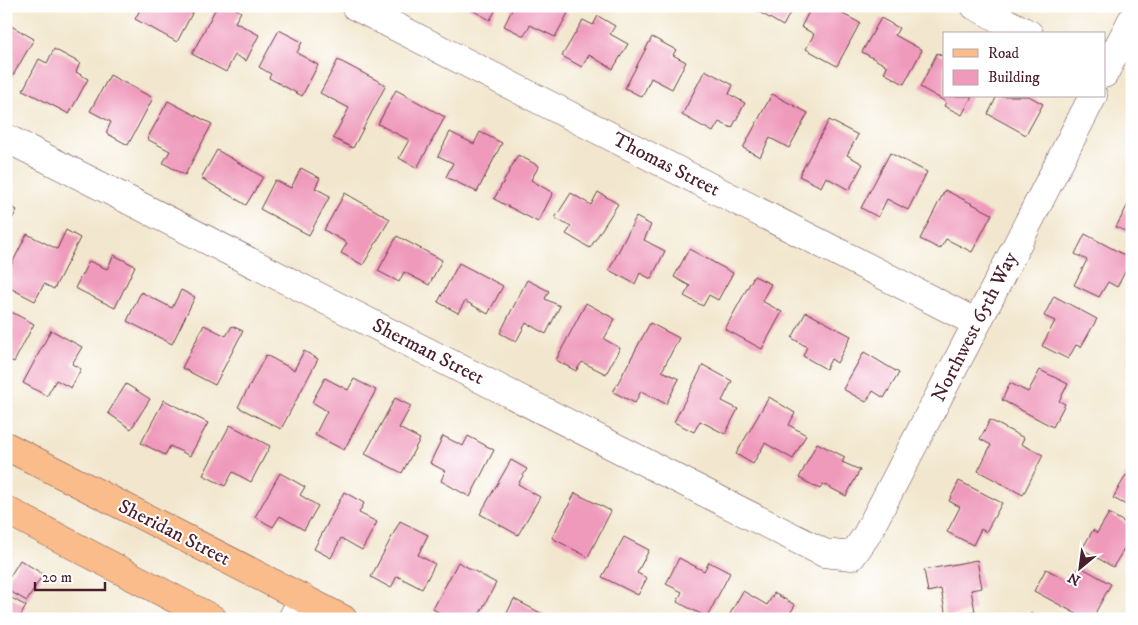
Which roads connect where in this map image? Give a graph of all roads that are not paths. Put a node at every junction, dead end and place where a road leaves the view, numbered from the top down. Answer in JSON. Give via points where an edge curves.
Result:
{"nodes":[{"id":1,"x":355,"y":6,"type":"edge"},
{"id":2,"x":975,"y":6,"type":"edge"},
{"id":3,"x":1132,"y":20,"type":"edge"},
{"id":4,"x":1025,"y":32,"type":"edge"},
{"id":5,"x":1106,"y":71,"type":"edge"},
{"id":6,"x":1092,"y":98,"type":"edge"},
{"id":7,"x":6,"y":138,"type":"edge"},
{"id":8,"x":978,"y":323,"type":"junction"},
{"id":9,"x":6,"y":446,"type":"edge"},
{"id":10,"x":6,"y":510,"type":"edge"},
{"id":11,"x":852,"y":556,"type":"joint"},
{"id":12,"x":297,"y":609,"type":"edge"},
{"id":13,"x":213,"y":619,"type":"edge"},
{"id":14,"x":342,"y":619,"type":"edge"}],
"edges":[{"from":1,"to":8,"type":"street","name":"Thomas Street"},
{"from":2,"to":4,"type":"street"},
{"from":3,"to":5,"type":"street","name":"Northwest 65th Way"},
{"from":6,"to":8,"type":"street","name":"Northwest 65th Way"},
{"from":7,"to":11,"type":"street","name":"Sherman Street","via":[[824,553]]},
{"from":8,"to":11,"type":"street","name":"Northwest 65th Way","via":[[866,536]]},
{"from":9,"to":12,"type":"main road","name":"Sheridan Street"},
{"from":10,"to":13,"type":"main road"},
{"from":12,"to":14,"type":"main road","name":"Sheridan Street"}]}
